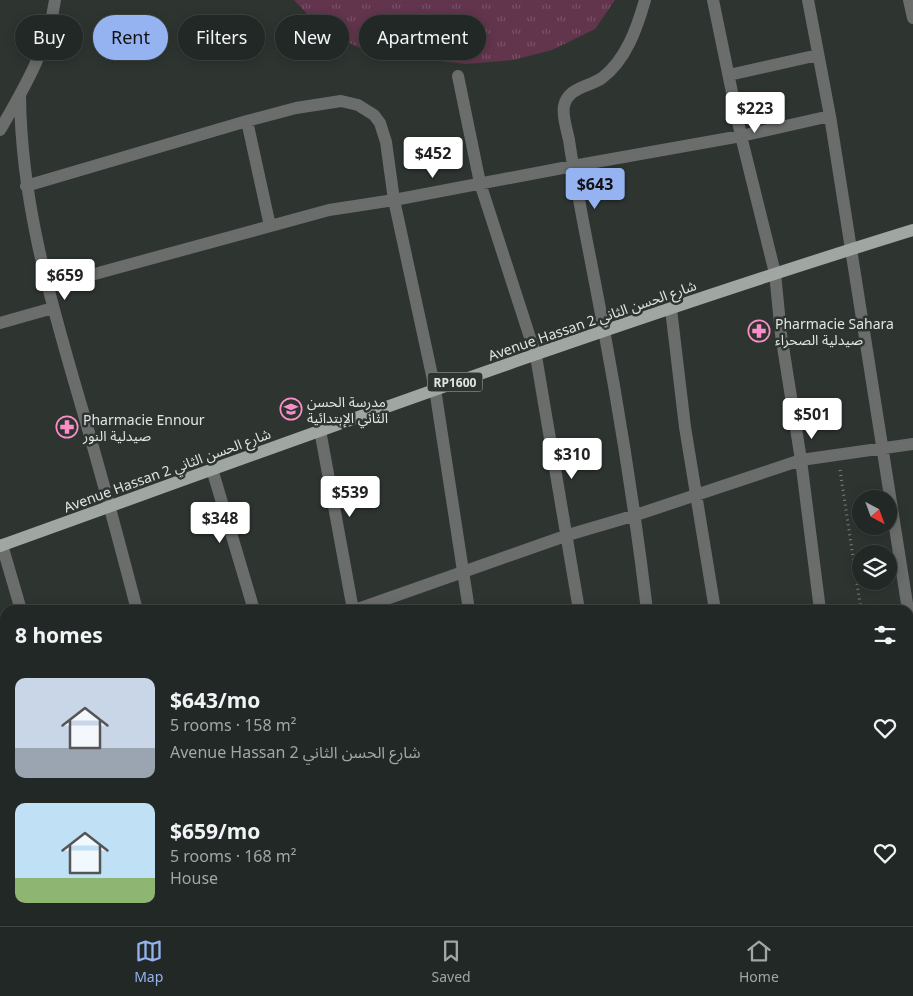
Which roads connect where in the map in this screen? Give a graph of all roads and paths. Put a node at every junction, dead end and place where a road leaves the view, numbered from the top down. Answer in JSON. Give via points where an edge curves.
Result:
{"nodes":[{"id":1,"x":645,"y":0,"type":"edge"},
{"id":2,"x":714,"y":0,"type":"edge"},
{"id":3,"x":808,"y":0,"type":"edge"},
{"id":4,"x":909,"y":0,"type":"edge"},
{"id":5,"x":56,"y":2,"type":"edge"},
{"id":6,"x":913,"y":18,"type":"edge"},
{"id":7,"x":818,"y":55,"type":"junction"},
{"id":8,"x":729,"y":75,"type":"junction"},
{"id":9,"x":458,"y":76,"type":"dead end"},
{"id":10,"x":20,"y":94,"type":"junction"},
{"id":11,"x":830,"y":116,"type":"junction"},
{"id":12,"x":247,"y":121,"type":"junction"},
{"id":13,"x":0,"y":130,"type":"edge"},
{"id":14,"x":741,"y":136,"type":"junction"},
{"id":15,"x":573,"y":166,"type":"junction"},
{"id":16,"x":480,"y":183,"type":"junction"},
{"id":17,"x":26,"y":186,"type":"junction"},
{"id":18,"x":394,"y":200,"type":"junction"},
{"id":19,"x":270,"y":226,"type":"junction"},
{"id":20,"x":913,"y":230,"type":"edge"},
{"id":21,"x":850,"y":250,"type":"junction"},
{"id":22,"x":775,"y":273,"type":"junction"},
{"id":23,"x":47,"y":287,"type":"junction"},
{"id":24,"x":53,"y":308,"type":"junction"},
{"id":25,"x":671,"y":309,"type":"junction"},
{"id":26,"x":0,"y":323,"type":"edge"},
{"id":27,"x":605,"y":332,"type":"junction"},
{"id":28,"x":536,"y":356,"type":"junction"},
{"id":29,"x":435,"y":389,"type":"junction"},
{"id":30,"x":320,"y":430,"type":"junction"},
{"id":31,"x":913,"y":444,"type":"edge"},
{"id":32,"x":883,"y":448,"type":"junction"},
{"id":33,"x":837,"y":454,"type":"junction"},
{"id":34,"x":801,"y":460,"type":"junction"},
{"id":35,"x":212,"y":469,"type":"junction"},
{"id":36,"x":696,"y":494,"type":"junction"},
{"id":37,"x":111,"y":506,"type":"junction"},
{"id":38,"x":636,"y":516,"type":"junction"},
{"id":39,"x":568,"y":535,"type":"junction"},
{"id":40,"x":1,"y":545,"type":"edge"},
{"id":41,"x":462,"y":572,"type":"junction"},
{"id":42,"x":19,"y":605,"type":"edge"},
{"id":43,"x":136,"y":605,"type":"edge"},
{"id":44,"x":253,"y":605,"type":"edge"},
{"id":45,"x":353,"y":605,"type":"edge"},
{"id":46,"x":368,"y":605,"type":"edge"},
{"id":47,"x":467,"y":605,"type":"edge"},
{"id":48,"x":578,"y":605,"type":"edge"},
{"id":49,"x":646,"y":605,"type":"edge"},
{"id":50,"x":714,"y":605,"type":"edge"},
{"id":51,"x":819,"y":605,"type":"edge"},
{"id":52,"x":860,"y":605,"type":"edge"},
{"id":53,"x":908,"y":605,"type":"edge"}],
"edges":[{"from":1,"to":15,"type":"street","via":[[619,63],[567,99],[564,107]]},
{"from":2,"to":8,"type":"street"},
{"from":3,"to":7,"type":"street"},
{"from":4,"to":6,"type":"street"},
{"from":5,"to":10,"type":"street","via":[[43,43]]},
{"from":7,"to":8,"type":"street"},
{"from":7,"to":11,"type":"street"},
{"from":8,"to":14,"type":"street"},
{"from":9,"to":16,"type":"street"},
{"from":10,"to":13,"type":"street"},
{"from":10,"to":17,"type":"street"},
{"from":11,"to":14,"type":"street"},
{"from":11,"to":21,"type":"street"},
{"from":12,"to":17,"type":"street"},
{"from":12,"to":18,"type":"street","via":[[296,108],[341,101],[358,105],[380,123],[386,142]]},
{"from":12,"to":19,"type":"street"},
{"from":14,"to":15,"type":"street"},
{"from":14,"to":22,"type":"street"},
{"from":15,"to":16,"type":"street"},
{"from":15,"to":27,"type":"street"},
{"from":16,"to":18,"type":"street"},
{"from":16,"to":28,"type":"street"},
{"from":17,"to":23,"type":"street"},
{"from":18,"to":19,"type":"street","via":[[329,210]]},
{"from":18,"to":29,"type":"street"},
{"from":19,"to":23,"type":"street"},
{"from":20,"to":21,"type":"main road","name":"Avenue Hassan 2 شارع الحسن الثاني","number":"RP1600"},
{"from":21,"to":22,"type":"main road","name":"Avenue Hassan 2 شارع الحسن الثاني","number":"RP1600"},
{"from":21,"to":32,"type":"street"},
{"from":22,"to":25,"type":"main road","name":"Avenue Hassan 2 شارع الحسن الثاني","number":"RP1600"},
{"from":22,"to":34,"type":"street"},
{"from":23,"to":24,"type":"street"},
{"from":24,"to":26,"type":"street"},
{"from":24,"to":37,"type":"street"},
{"from":25,"to":27,"type":"main road","name":"Avenue Hassan 2 شارع الحسن الثاني","number":"RP1600"},
{"from":25,"to":36,"type":"street"},
{"from":27,"to":28,"type":"main road","name":"Avenue Hassan 2 شارع الحسن الثاني","number":"RP1600"},
{"from":27,"to":38,"type":"street"},
{"from":28,"to":29,"type":"main road","name":"Avenue Hassan 2 شارع الحسن الثاني","number":"RP1600"},
{"from":28,"to":39,"type":"street"},
{"from":29,"to":30,"type":"main road","name":"Avenue Hassan 2 شارع الحسن الثاني","number":"RP1600"},
{"from":29,"to":41,"type":"street"},
{"from":30,"to":35,"type":"main road","name":"Avenue Hassan 2 شارع الحسن الثاني","number":"RP1600"},
{"from":30,"to":45,"type":"street"},
{"from":31,"to":32,"type":"street"},
{"from":32,"to":33,"type":"street"},
{"from":32,"to":53,"type":"street"},
{"from":33,"to":34,"type":"street"},
{"from":33,"to":52,"type":"path"},
{"from":34,"to":36,"type":"street"},
{"from":34,"to":51,"type":"street"},
{"from":35,"to":37,"type":"main road","name":"Avenue Hassan 2 شارع الحسن الثاني","number":"RP1600"},
{"from":35,"to":44,"type":"street"},
{"from":36,"to":38,"type":"street"},
{"from":36,"to":50,"type":"street"},
{"from":37,"to":40,"type":"main road","name":"Avenue Hassan 2 شارع الحسن الثاني","number":"RP1600"},
{"from":37,"to":43,"type":"street"},
{"from":38,"to":39,"type":"street"},
{"from":38,"to":49,"type":"street"},
{"from":39,"to":41,"type":"street"},
{"from":39,"to":48,"type":"street"},
{"from":40,"to":42,"type":"street"},
{"from":41,"to":46,"type":"street"},
{"from":41,"to":47,"type":"street"}]}
